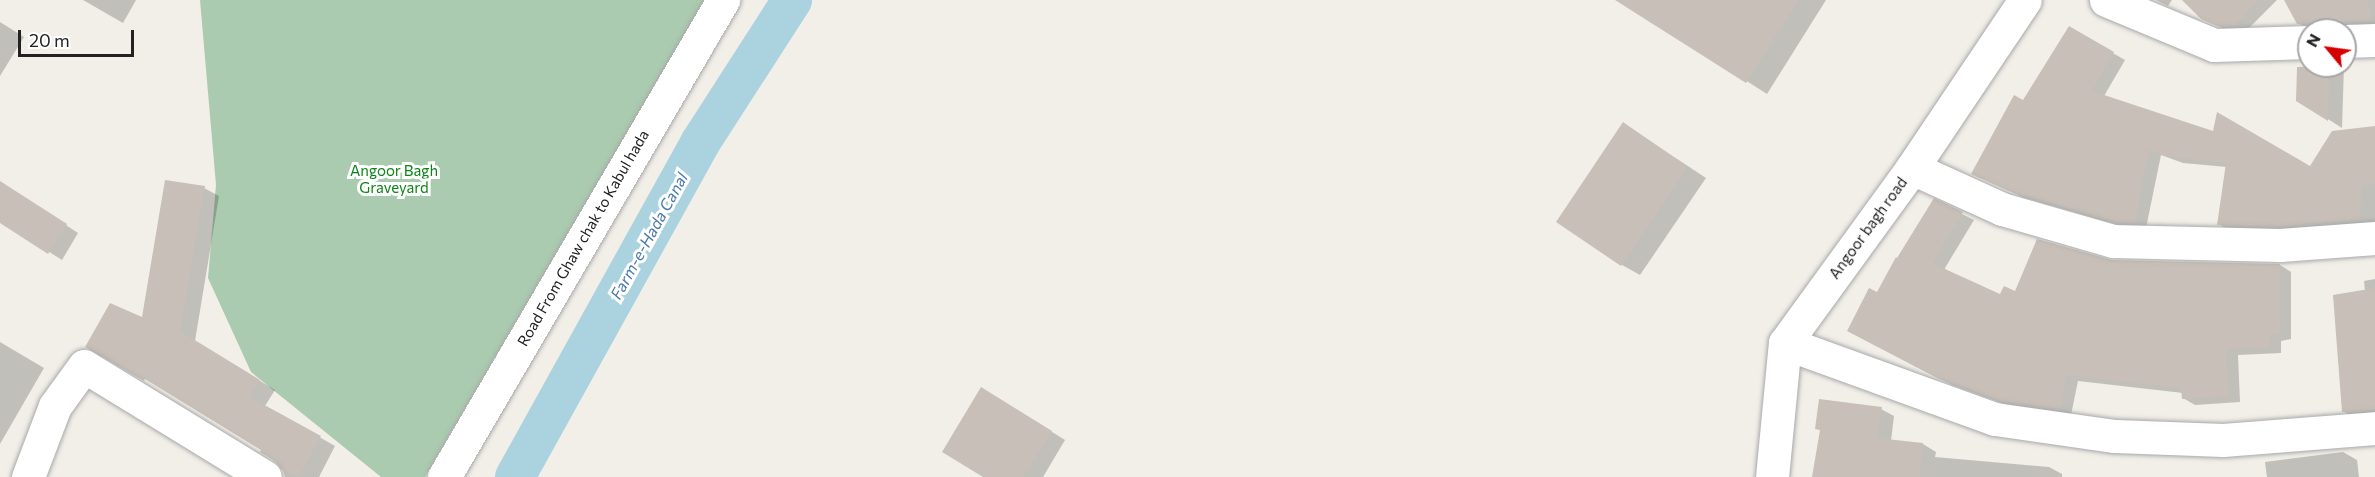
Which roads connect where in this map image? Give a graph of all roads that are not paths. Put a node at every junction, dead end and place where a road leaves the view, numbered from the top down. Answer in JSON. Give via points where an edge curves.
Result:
{"nodes":[{"id":1,"x":723,"y":0,"type":"edge"},
{"id":2,"x":2025,"y":0,"type":"edge"},
{"id":3,"x":2106,"y":0,"type":"edge"},
{"id":4,"x":2375,"y":40,"type":"edge"},
{"id":5,"x":2357,"y":41,"type":"edge"},
{"id":6,"x":2297,"y":42,"type":"edge"},
{"id":7,"x":1912,"y":168,"type":"junction"},
{"id":8,"x":2375,"y":238,"type":"edge"},
{"id":9,"x":1785,"y":343,"type":"junction"},
{"id":10,"x":2375,"y":428,"type":"edge"},
{"id":11,"x":28,"y":477,"type":"edge"},
{"id":12,"x":266,"y":477,"type":"edge"},
{"id":13,"x":444,"y":477,"type":"edge"},
{"id":14,"x":1772,"y":477,"type":"edge"}],
"edges":[{"from":1,"to":13,"type":"street","name":"Road From Ghaw chak to Kabul hada"},
{"from":2,"to":7,"type":"street","name":"Angoor bagh road"},
{"from":3,"to":6,"type":"street","via":[[2214,45]]},
{"from":4,"to":5,"type":"street"},
{"from":7,"to":8,"type":"street","via":[[2002,209],[2113,241],[2280,245]]},
{"from":7,"to":9,"type":"street","name":"Angoor bagh road"},
{"from":9,"to":10,"type":"street","via":[[1995,419],[2115,436],[2223,440]]},
{"from":9,"to":14,"type":"street"},
{"from":11,"to":12,"type":"street","via":[[55,406],[84,366]]}]}
